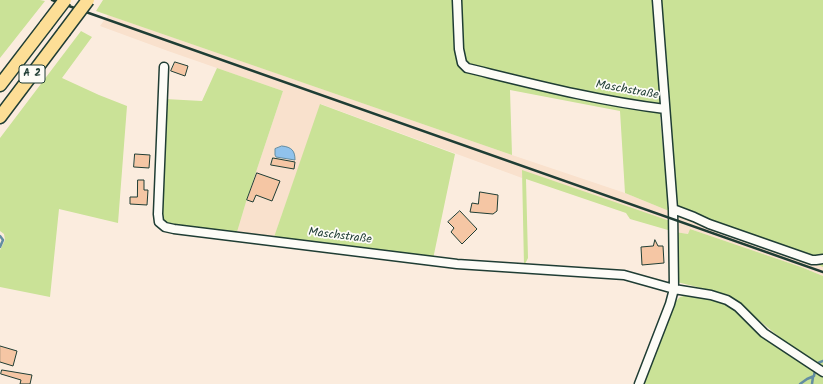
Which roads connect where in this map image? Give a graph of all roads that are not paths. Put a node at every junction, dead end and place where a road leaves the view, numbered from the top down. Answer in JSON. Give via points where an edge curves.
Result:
{"nodes":[{"id":1,"x":65,"y":0,"type":"edge"},
{"id":2,"x":88,"y":0,"type":"edge"},
{"id":3,"x":457,"y":0,"type":"edge"},
{"id":4,"x":657,"y":0,"type":"edge"},
{"id":5,"x":164,"y":67,"type":"dead end"},
{"id":6,"x":0,"y":85,"type":"edge"},
{"id":7,"x":665,"y":109,"type":"junction"},
{"id":8,"x":0,"y":117,"type":"edge"},
{"id":9,"x":673,"y":209,"type":"junction"},
{"id":10,"x":823,"y":259,"type":"edge"},
{"id":11,"x":674,"y":289,"type":"junction"},
{"id":12,"x":823,"y":372,"type":"edge"},
{"id":13,"x":639,"y":384,"type":"edge"}],
"edges":[{"from":1,"to":6,"type":"highway","number":"A 2","bridge":true},
{"from":2,"to":8,"type":"highway","number":"A 2","bridge":true},
{"from":3,"to":7,"type":"street","name":"Maschstraße","via":[[459,49],[462,63],[467,68],[571,93]]},
{"from":4,"to":7,"type":"street","name":"Maschstraße"},
{"from":5,"to":11,"type":"street","name":"Maschstraße","via":[[158,214],[159,222],[165,227],[457,264],[624,275]]},
{"from":7,"to":9,"type":"street","name":"Maschstraße"},
{"from":9,"to":10,"type":"street","via":[[812,260]]},
{"from":9,"to":11,"type":"street","name":"Maschstraße"},
{"from":11,"to":12,"type":"street","name":"Maschstraße","via":[[727,300],[738,307],[764,333]]},
{"from":11,"to":13,"type":"street","name":"Maschstraße"}]}
